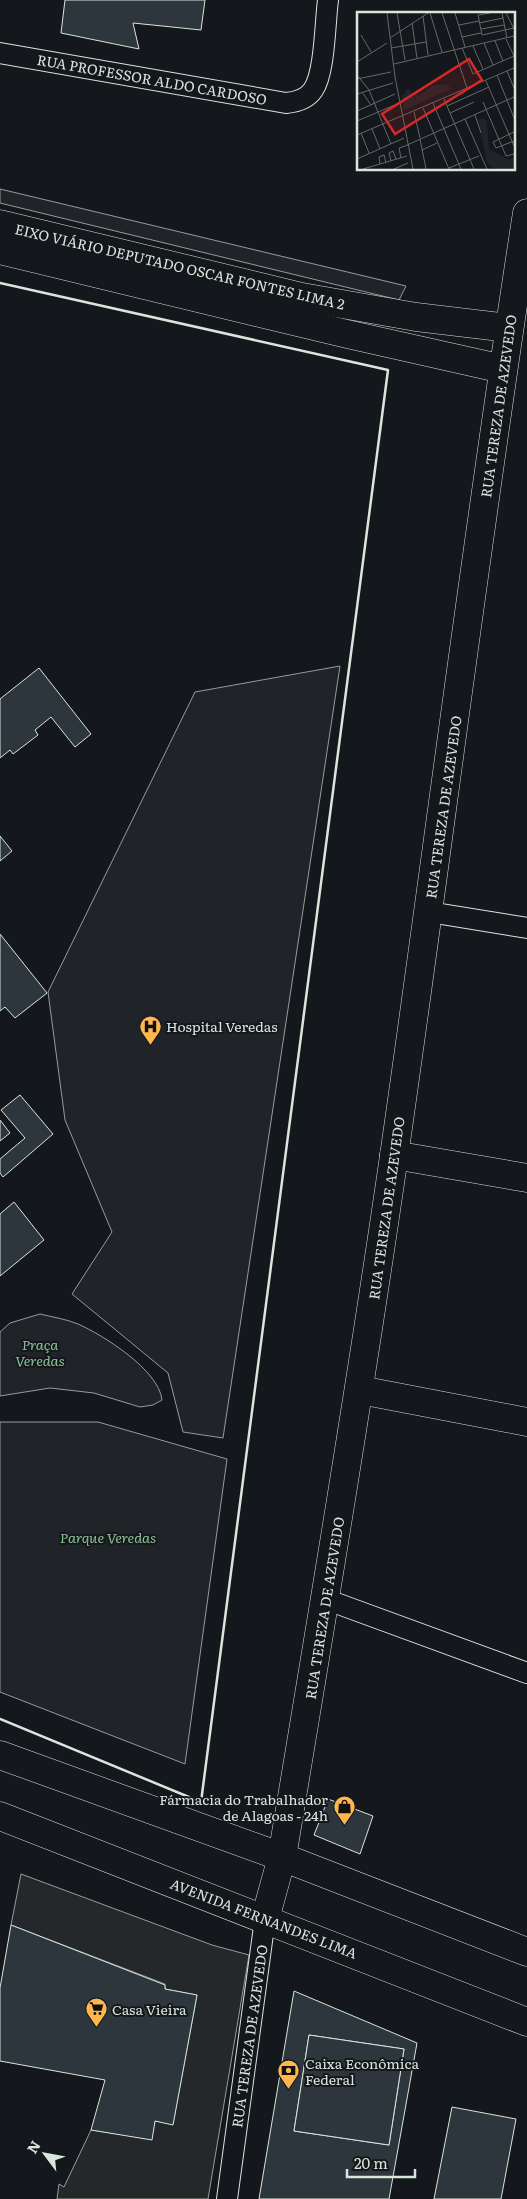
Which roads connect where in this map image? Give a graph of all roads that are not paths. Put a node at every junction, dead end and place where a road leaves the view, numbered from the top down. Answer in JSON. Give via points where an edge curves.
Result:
{"nodes":[{"id":1,"x":328,"y":0,"type":"edge"},
{"id":2,"x":0,"y":53,"type":"edge"},
{"id":3,"x":527,"y":214,"type":"edge"},
{"id":4,"x":0,"y":224,"type":"edge"},
{"id":5,"x":0,"y":250,"type":"edge"},
{"id":6,"x":509,"y":328,"type":"junction"},
{"id":7,"x":503,"y":369,"type":"junction"},
{"id":8,"x":428,"y":912,"type":"junction"},
{"id":9,"x":527,"y":928,"type":"edge"},
{"id":10,"x":394,"y":1155,"type":"junction"},
{"id":11,"x":527,"y":1178,"type":"edge"},
{"id":12,"x":360,"y":1390,"type":"junction"},
{"id":13,"x":527,"y":1422,"type":"edge"},
{"id":14,"x":325,"y":1599,"type":"junction"},
{"id":15,"x":527,"y":1673,"type":"edge"},
{"id":16,"x":0,"y":1755,"type":"edge"},
{"id":17,"x":0,"y":1816,"type":"edge"},
{"id":18,"x":282,"y":1857,"type":"junction"},
{"id":19,"x":265,"y":1919,"type":"junction"},
{"id":20,"x":527,"y":1952,"type":"edge"},
{"id":21,"x":527,"y":2022,"type":"edge"},
{"id":22,"x":227,"y":2199,"type":"edge"}],
"edges":[{"from":1,"to":2,"type":"street","name":"RUA PROFESSOR ALDO CARDOSO","via":[[320,78],[304,98],[286,103]]},
{"from":3,"to":6,"type":"main road","name":"RUA TEREZA DE AZEVEDO"},
{"from":4,"to":6,"type":"main road","name":"EIXO VIÁRIO DEPUTADO OSCAR FONTES LIMA 2","via":[[302,297],[416,317]]},
{"from":5,"to":7,"type":"main road","name":"EIXO VIÁRIO DEPUTADO OSCAR FONTES LIMA 2"},
{"from":6,"to":7,"type":"main road","name":"RUA TEREZA DE AZEVEDO"},
{"from":7,"to":8,"type":"main road","name":"RUA TEREZA DE AZEVEDO"},
{"from":8,"to":9,"type":"street"},
{"from":8,"to":10,"type":"main road","name":"RUA TEREZA DE AZEVEDO"},
{"from":10,"to":11,"type":"main road"},
{"from":10,"to":12,"type":"main road","name":"RUA TEREZA DE AZEVEDO"},
{"from":12,"to":13,"type":"main road"},
{"from":12,"to":14,"type":"main road","name":"RUA TEREZA DE AZEVEDO"},
{"from":14,"to":15,"type":"street"},
{"from":14,"to":18,"type":"main road","name":"RUA TEREZA DE AZEVEDO"},
{"from":16,"to":18,"type":"main road"},
{"from":17,"to":19,"type":"main road","name":"AVENIDA FERNANDES LIMA"},
{"from":18,"to":19,"type":"main road","name":"RUA TEREZA DE AZEVEDO"},
{"from":18,"to":20,"type":"main road"},
{"from":19,"to":21,"type":"main road","name":"AVENIDA FERNANDES LIMA"},
{"from":19,"to":22,"type":"street","name":"RUA TEREZA DE AZEVEDO"}]}
